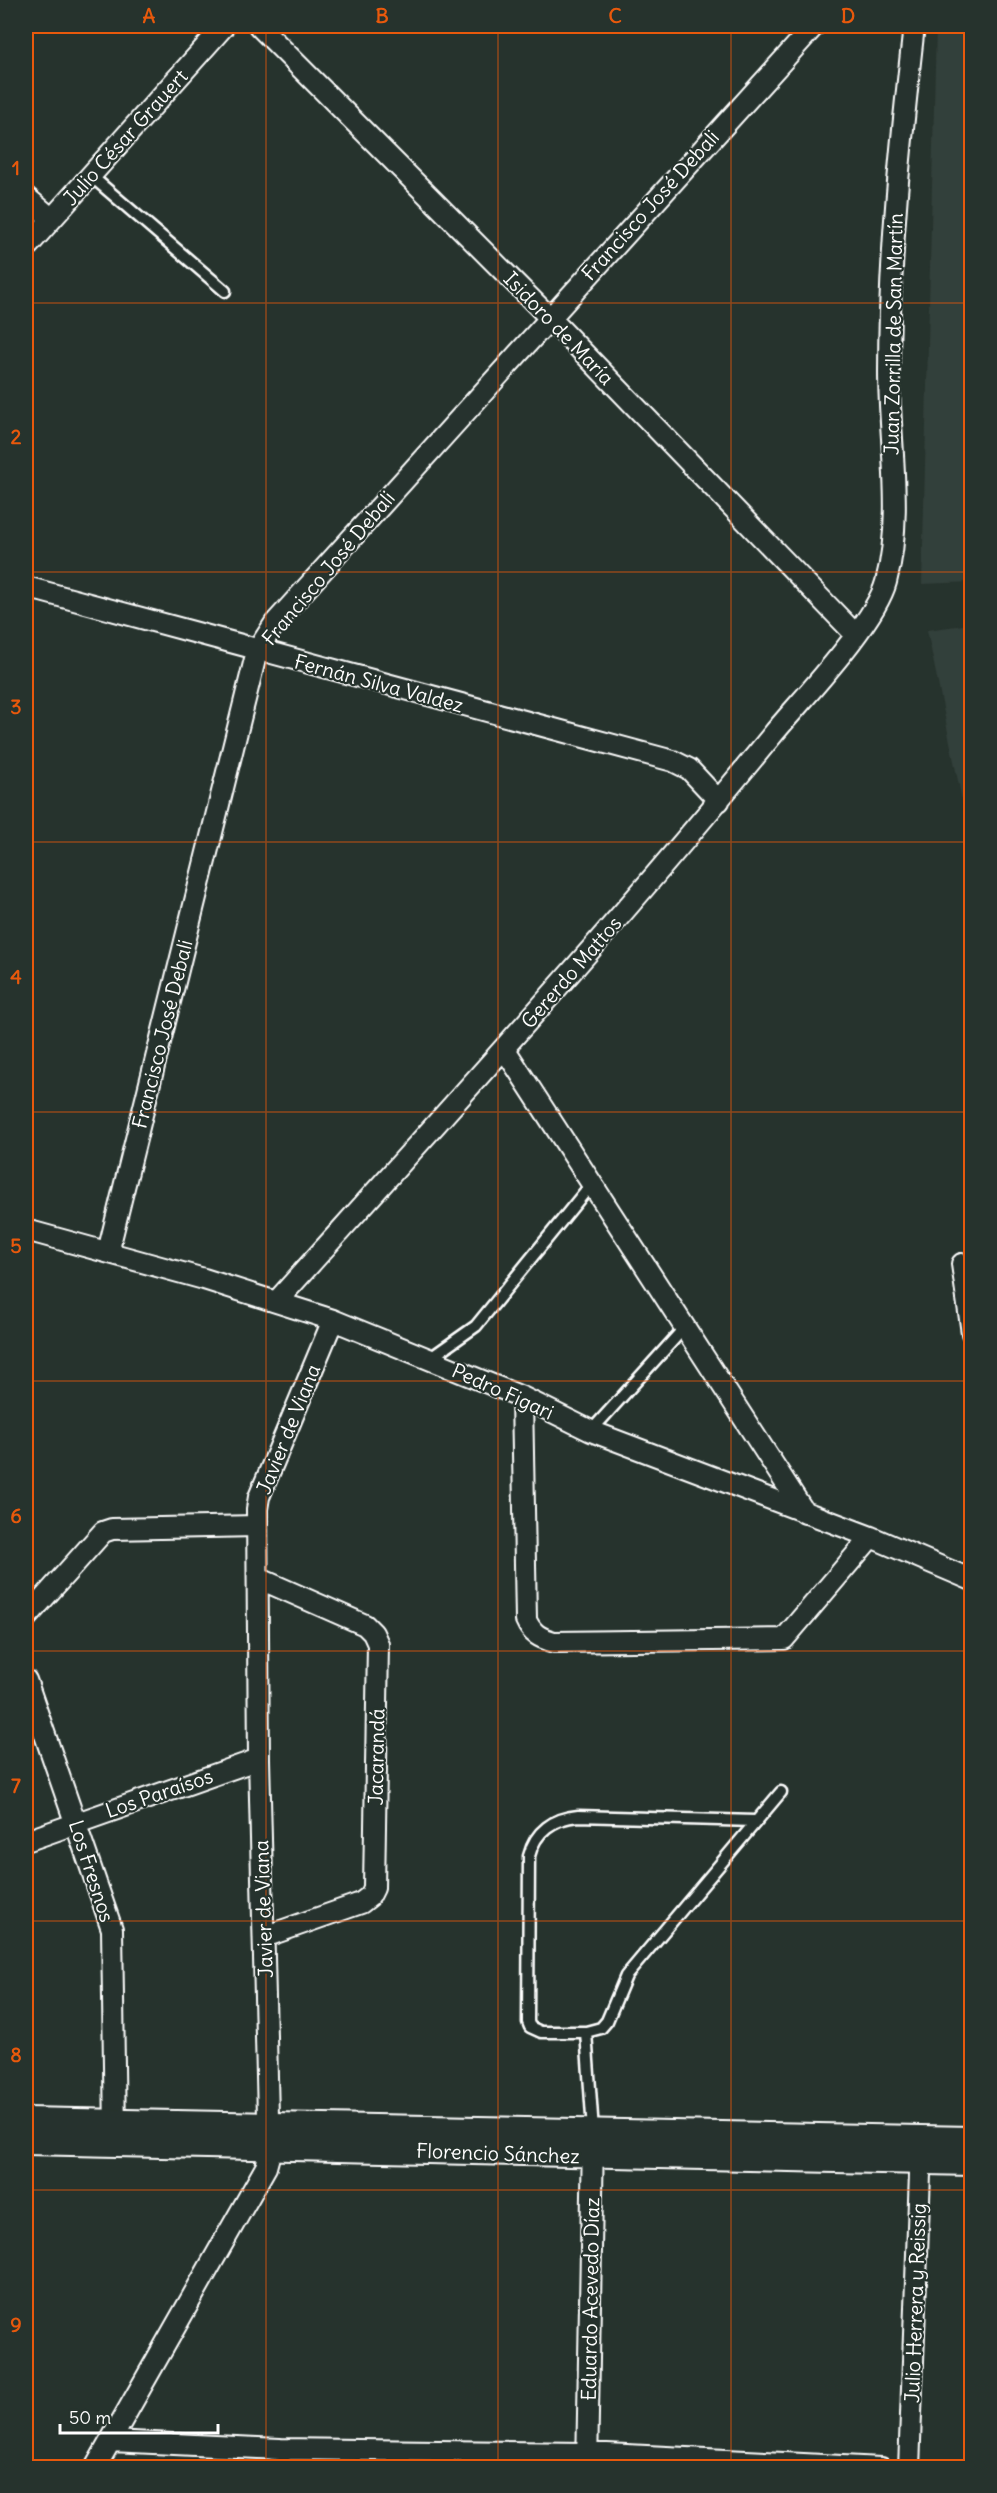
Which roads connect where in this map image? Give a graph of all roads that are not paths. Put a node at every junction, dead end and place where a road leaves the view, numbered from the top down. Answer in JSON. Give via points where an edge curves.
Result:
{"nodes":[{"id":1,"x":224,"y":26,"type":"edge"},
{"id":2,"x":259,"y":26,"type":"edge"},
{"id":3,"x":814,"y":26,"type":"edge"},
{"id":4,"x":914,"y":26,"type":"edge"},
{"id":5,"x":90,"y":175,"type":"junction"},
{"id":6,"x":26,"y":197,"type":"edge"},
{"id":7,"x":52,"y":219,"type":"junction"},
{"id":8,"x":26,"y":248,"type":"edge"},
{"id":9,"x":225,"y":291,"type":"dead end"},
{"id":10,"x":549,"y":317,"type":"junction"},
{"id":11,"x":26,"y":587,"type":"edge"},
{"id":12,"x":855,"y":634,"type":"junction"},
{"id":13,"x":257,"y":651,"type":"junction"},
{"id":14,"x":719,"y":801,"type":"junction"},
{"id":15,"x":504,"y":1048,"type":"junction"},
{"id":16,"x":593,"y":1182,"type":"junction"},
{"id":17,"x":26,"y":1230,"type":"edge"},
{"id":18,"x":108,"y":1252,"type":"junction"},
{"id":19,"x":962,"y":1264,"type":"dead end"},
{"id":20,"x":277,"y":1301,"type":"junction"},
{"id":21,"x":333,"y":1320,"type":"junction"},
{"id":22,"x":686,"y":1326,"type":"junction"},
{"id":23,"x":972,"y":1333,"type":"edge"},
{"id":24,"x":429,"y":1359,"type":"junction"},
{"id":25,"x":522,"y":1397,"type":"junction"},
{"id":26,"x":591,"y":1431,"type":"junction"},
{"id":27,"x":805,"y":1513,"type":"junction"},
{"id":28,"x":257,"y":1526,"type":"junction"},
{"id":29,"x":871,"y":1537,"type":"junction"},
{"id":30,"x":258,"y":1578,"type":"junction"},
{"id":31,"x":972,"y":1580,"type":"edge"},
{"id":32,"x":26,"y":1618,"type":"edge"},
{"id":33,"x":26,"y":1680,"type":"edge"},
{"id":34,"x":259,"y":1759,"type":"junction"},
{"id":35,"x":781,"y":1792,"type":"dead end"},
{"id":36,"x":76,"y":1821,"type":"junction"},
{"id":37,"x":755,"y":1821,"type":"junction"},
{"id":38,"x":26,"y":1841,"type":"edge"},
{"id":39,"x":264,"y":1937,"type":"junction"},
{"id":40,"x":585,"y":2032,"type":"junction"},
{"id":41,"x":26,"y":2120,"type":"edge"},
{"id":42,"x":593,"y":2131,"type":"junction"},
{"id":43,"x":115,"y":2132,"type":"junction"},
{"id":44,"x":269,"y":2135,"type":"junction"},
{"id":45,"x":921,"y":2138,"type":"junction"},
{"id":46,"x":972,"y":2139,"type":"edge"},
{"id":47,"x":26,"y":2142,"type":"edge"},
{"id":48,"x":594,"y":2155,"type":"junction"},
{"id":49,"x":920,"y":2163,"type":"junction"},
{"id":50,"x":972,"y":2163,"type":"edge"},
{"id":51,"x":111,"y":2441,"type":"junction"},
{"id":52,"x":279,"y":2458,"type":"edge"},
{"id":53,"x":587,"y":2460,"type":"edge"},
{"id":54,"x":95,"y":2468,"type":"edge"},
{"id":55,"x":882,"y":2468,"type":"edge"},
{"id":56,"x":909,"y":2468,"type":"edge"}],
"edges":[{"from":1,"to":5,"type":"street","name":"Julio César Grauert"},
{"from":2,"to":10,"type":"street","name":"Isidoro de María"},
{"from":3,"to":10,"type":"street","name":"Francisco José Debali"},
{"from":4,"to":12,"type":"street","name":"Juan Zorrilla de San Martín","via":[[893,234],[889,373],[893,543],[885,587]]},
{"from":5,"to":7,"type":"street","name":"Julio César Grauert"},
{"from":5,"to":9,"type":"lane"},
{"from":6,"to":7,"type":"street"},
{"from":7,"to":8,"type":"street","name":"Julio César Grauert"},
{"from":10,"to":12,"type":"street","name":"Isidoro de María"},
{"from":10,"to":13,"type":"street","name":"Francisco José Debali","via":[[275,623]]},
{"from":11,"to":13,"type":"street","name":"Fernán Silva Valdez"},
{"from":12,"to":14,"type":"street","name":"Gererdo Mattos"},
{"from":13,"to":14,"type":"street","name":"Fernán Silva Valdez","via":[[673,761],[689,769]]},
{"from":13,"to":18,"type":"street","name":"Francisco José Debali"},
{"from":14,"to":15,"type":"street","name":"Gererdo Mattos"},
{"from":15,"to":16,"type":"street"},
{"from":15,"to":20,"type":"street","name":"Gererdo Mattos"},
{"from":16,"to":22,"type":"street"},
{"from":16,"to":24,"type":"lane","via":[[476,1326]]},
{"from":17,"to":18,"type":"street","name":"Pedro Figari"},
{"from":18,"to":20,"type":"street","name":"Pedro Figari"},
{"from":19,"to":23,"type":"street"},
{"from":20,"to":21,"type":"street","name":"Pedro Figari"},
{"from":21,"to":24,"type":"street","name":"Pedro Figari"},
{"from":21,"to":28,"type":"street","name":"Javier de Viana","via":[[259,1497]]},
{"from":22,"to":26,"type":"lane"},
{"from":22,"to":27,"type":"street"},
{"from":24,"to":25,"type":"street","name":"Pedro Figari"},
{"from":25,"to":26,"type":"street","name":"Pedro Figari"},
{"from":25,"to":29,"type":"street","via":[[526,1620],[542,1639],[784,1639]]},
{"from":26,"to":27,"type":"street","name":"Pedro Figari"},
{"from":27,"to":29,"type":"street","name":"Pedro Figari"},
{"from":28,"to":30,"type":"street","name":"Javier de Viana"},
{"from":28,"to":32,"type":"street","via":[[103,1532]]},
{"from":29,"to":31,"type":"street","name":"Pedro Figari"},
{"from":30,"to":34,"type":"street","name":"Javier de Viana"},
{"from":30,"to":39,"type":"street","name":"Jacarandá","via":[[365,1625],[378,1644],[374,1888],[361,1903]]},
{"from":33,"to":36,"type":"street","name":"Los Fresnos"},
{"from":34,"to":36,"type":"street","name":"Los Paraísos"},
{"from":34,"to":39,"type":"street","name":"Javier de Viana"},
{"from":35,"to":37,"type":"lane"},
{"from":36,"to":38,"type":"street","name":"Los Paraísos"},
{"from":36,"to":43,"type":"street","name":"Los Fresnos","via":[[112,1929]]},
{"from":37,"to":40,"type":"lane","via":[[626,1976],[607,2021],[601,2028]]},
{"from":37,"to":40,"type":"lane","via":[[578,1816],[560,1819],[539,1834],[529,1856],[528,2022],[540,2032]]},
{"from":39,"to":44,"type":"street","name":"Javier de Viana"},
{"from":40,"to":42,"type":"lane"},
{"from":41,"to":43,"type":"street","name":"Florencio Sánchez"},
{"from":42,"to":44,"type":"street","name":"Florencio Sánchez"},
{"from":42,"to":45,"type":"street","name":"Florencio Sánchez"},
{"from":42,"to":48,"type":"street","name":"Eduardo Acevedo Díaz"},
{"from":43,"to":44,"type":"street","name":"Florencio Sánchez"},
{"from":43,"to":47,"type":"street","name":"Florencio Sánchez"},
{"from":44,"to":48,"type":"street","name":"Florencio Sánchez"},
{"from":44,"to":51,"type":"street","name":"Javier de Viana","via":[[266,2167]]},
{"from":45,"to":46,"type":"street","name":"Florencio Sánchez"},
{"from":45,"to":49,"type":"street","name":"Julio Herrera y Reissig"},
{"from":48,"to":49,"type":"street","name":"Florencio Sánchez"},
{"from":48,"to":53,"type":"street","name":"Eduardo Acevedo Díaz"},
{"from":49,"to":50,"type":"street","name":"Florencio Sánchez"},
{"from":49,"to":56,"type":"street","name":"Julio Herrera y Reissig"},
{"from":51,"to":52,"type":"street"},
{"from":51,"to":54,"type":"street","name":"Javier de Viana"},
{"from":52,"to":53,"type":"street"},
{"from":53,"to":55,"type":"street"}]}
